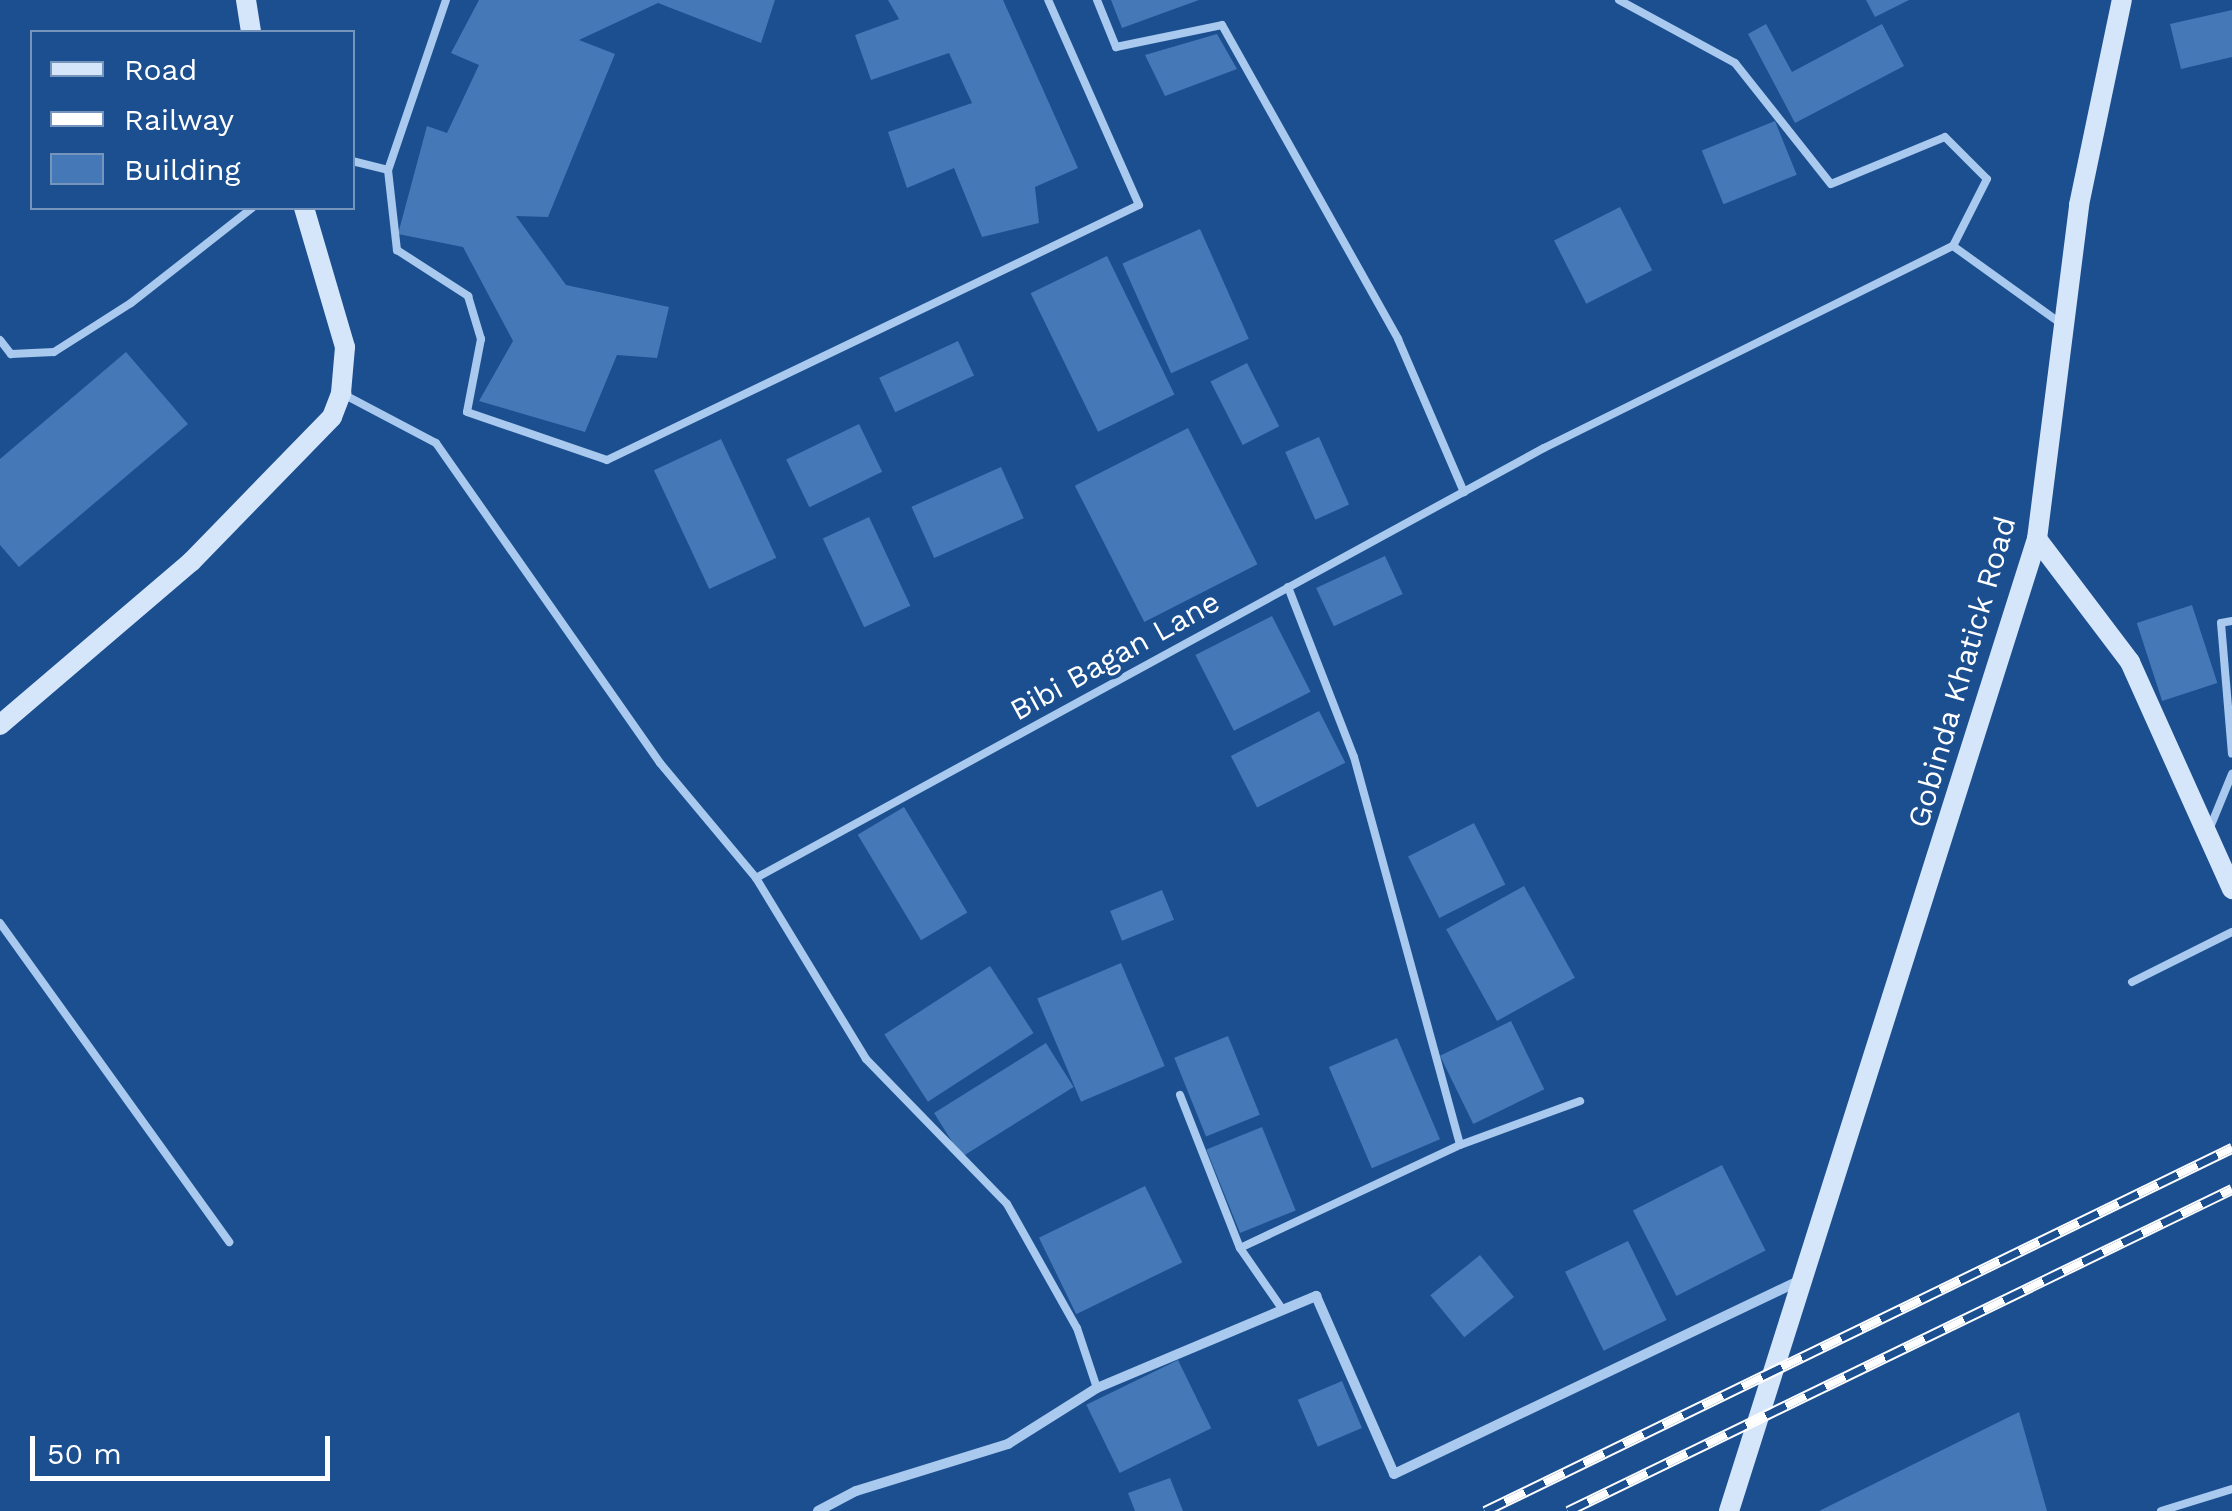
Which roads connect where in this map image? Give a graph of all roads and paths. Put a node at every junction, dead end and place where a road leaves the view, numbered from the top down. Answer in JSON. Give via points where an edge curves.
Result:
{"nodes":[{"id":1,"x":246,"y":0,"type":"edge"},
{"id":2,"x":446,"y":0,"type":"edge"},
{"id":3,"x":1048,"y":0,"type":"edge"},
{"id":4,"x":1097,"y":0,"type":"edge"},
{"id":5,"x":1618,"y":0,"type":"edge"},
{"id":6,"x":2122,"y":0,"type":"edge"},
{"id":7,"x":251,"y":30,"type":"edge"},
{"id":8,"x":355,"y":162,"type":"edge"},
{"id":9,"x":388,"y":170,"type":"junction"},
{"id":10,"x":249,"y":210,"type":"edge"},
{"id":11,"x":305,"y":210,"type":"edge"},
{"id":12,"x":1953,"y":246,"type":"junction"},
{"id":13,"x":2064,"y":326,"type":"junction"},
{"id":14,"x":0,"y":340,"type":"edge"},
{"id":15,"x":341,"y":393,"type":"junction"},
{"id":16,"x":1464,"y":492,"type":"junction"},
{"id":17,"x":2037,"y":538,"type":"junction"},
{"id":18,"x":1288,"y":588,"type":"junction"},
{"id":19,"x":2232,"y":621,"type":"edge"},
{"id":20,"x":0,"y":725,"type":"edge"},
{"id":21,"x":2232,"y":754,"type":"edge"},
{"id":22,"x":2232,"y":774,"type":"edge"},
{"id":23,"x":2209,"y":831,"type":"junction"},
{"id":24,"x":2228,"y":859,"type":"edge"},
{"id":25,"x":756,"y":878,"type":"junction"},
{"id":26,"x":2232,"y":889,"type":"edge"},
{"id":27,"x":0,"y":923,"type":"edge"},
{"id":28,"x":2232,"y":932,"type":"edge"},
{"id":29,"x":2132,"y":982,"type":"dead end"},
{"id":30,"x":1180,"y":1095,"type":"dead end"},
{"id":31,"x":1580,"y":1101,"type":"dead end"},
{"id":32,"x":1460,"y":1146,"type":"junction"},
{"id":33,"x":229,"y":1242,"type":"dead end"},
{"id":34,"x":1240,"y":1248,"type":"junction"},
{"id":35,"x":1806,"y":1277,"type":"junction"},
{"id":36,"x":1282,"y":1310,"type":"junction"},
{"id":37,"x":1097,"y":1388,"type":"junction"},
{"id":38,"x":2232,"y":1488,"type":"edge"},
{"id":39,"x":818,"y":1511,"type":"edge"},
{"id":40,"x":1729,"y":1511,"type":"edge"},
{"id":41,"x":2161,"y":1511,"type":"edge"}],
"edges":[{"from":1,"to":7,"type":"main road"},
{"from":2,"to":9,"type":"lane"},
{"from":3,"to":9,"type":"lane","via":[[1139,205],[606,460],[467,412],[481,339],[468,296],[397,250]]},
{"from":4,"to":16,"type":"lane","via":[[1116,47],[1222,26],[1398,340]]},
{"from":5,"to":12,"type":"lane","via":[[1735,63],[1831,184],[1945,137],[1987,179]]},
{"from":6,"to":13,"type":"main road","name":"Gobinda Khatick Road","via":[[2079,205]]},
{"from":8,"to":9,"type":"lane"},
{"from":10,"to":14,"type":"lane","via":[[131,303],[54,352],[11,354]]},
{"from":11,"to":15,"type":"main road","via":[[344,347]]},
{"from":12,"to":13,"type":"lane"},
{"from":12,"to":16,"type":"lane","name":"Bibi Bagan Lane"},
{"from":13,"to":17,"type":"main road","name":"Gobinda Khatick Road"},
{"from":15,"to":20,"type":"main road","via":[[319,435],[191,562]]},
{"from":15,"to":25,"type":"lane","via":[[436,443],[660,763]]},
{"from":16,"to":18,"type":"lane","name":"Bibi Bagan Lane"},
{"from":17,"to":23,"type":"main road","via":[[2130,662]]},
{"from":17,"to":35,"type":"main road","name":"Gobinda Khatick Road"},
{"from":18,"to":25,"type":"lane","name":"Bibi Bagan Lane"},
{"from":18,"to":32,"type":"lane","via":[[1354,757]]},
{"from":19,"to":21,"type":"lane","via":[[2221,623]]},
{"from":22,"to":23,"type":"lane"},
{"from":23,"to":24,"type":"main road"},
{"from":24,"to":26,"type":"main road"},
{"from":25,"to":37,"type":"lane","via":[[866,1059],[1006,1204],[1077,1328]]},
{"from":27,"to":33,"type":"lane"},
{"from":28,"to":29,"type":"lane"},
{"from":30,"to":34,"type":"lane"},
{"from":31,"to":32,"type":"lane"},
{"from":32,"to":34,"type":"lane"},
{"from":34,"to":36,"type":"lane"},
{"from":35,"to":36,"type":"street","via":[[1394,1474],[1316,1296]]},
{"from":35,"to":40,"type":"main road","name":"Gobinda Khatick Road"},
{"from":36,"to":37,"type":"street"},
{"from":37,"to":39,"type":"street","via":[[1008,1444],[856,1490]]},
{"from":38,"to":41,"type":"lane"}]}
